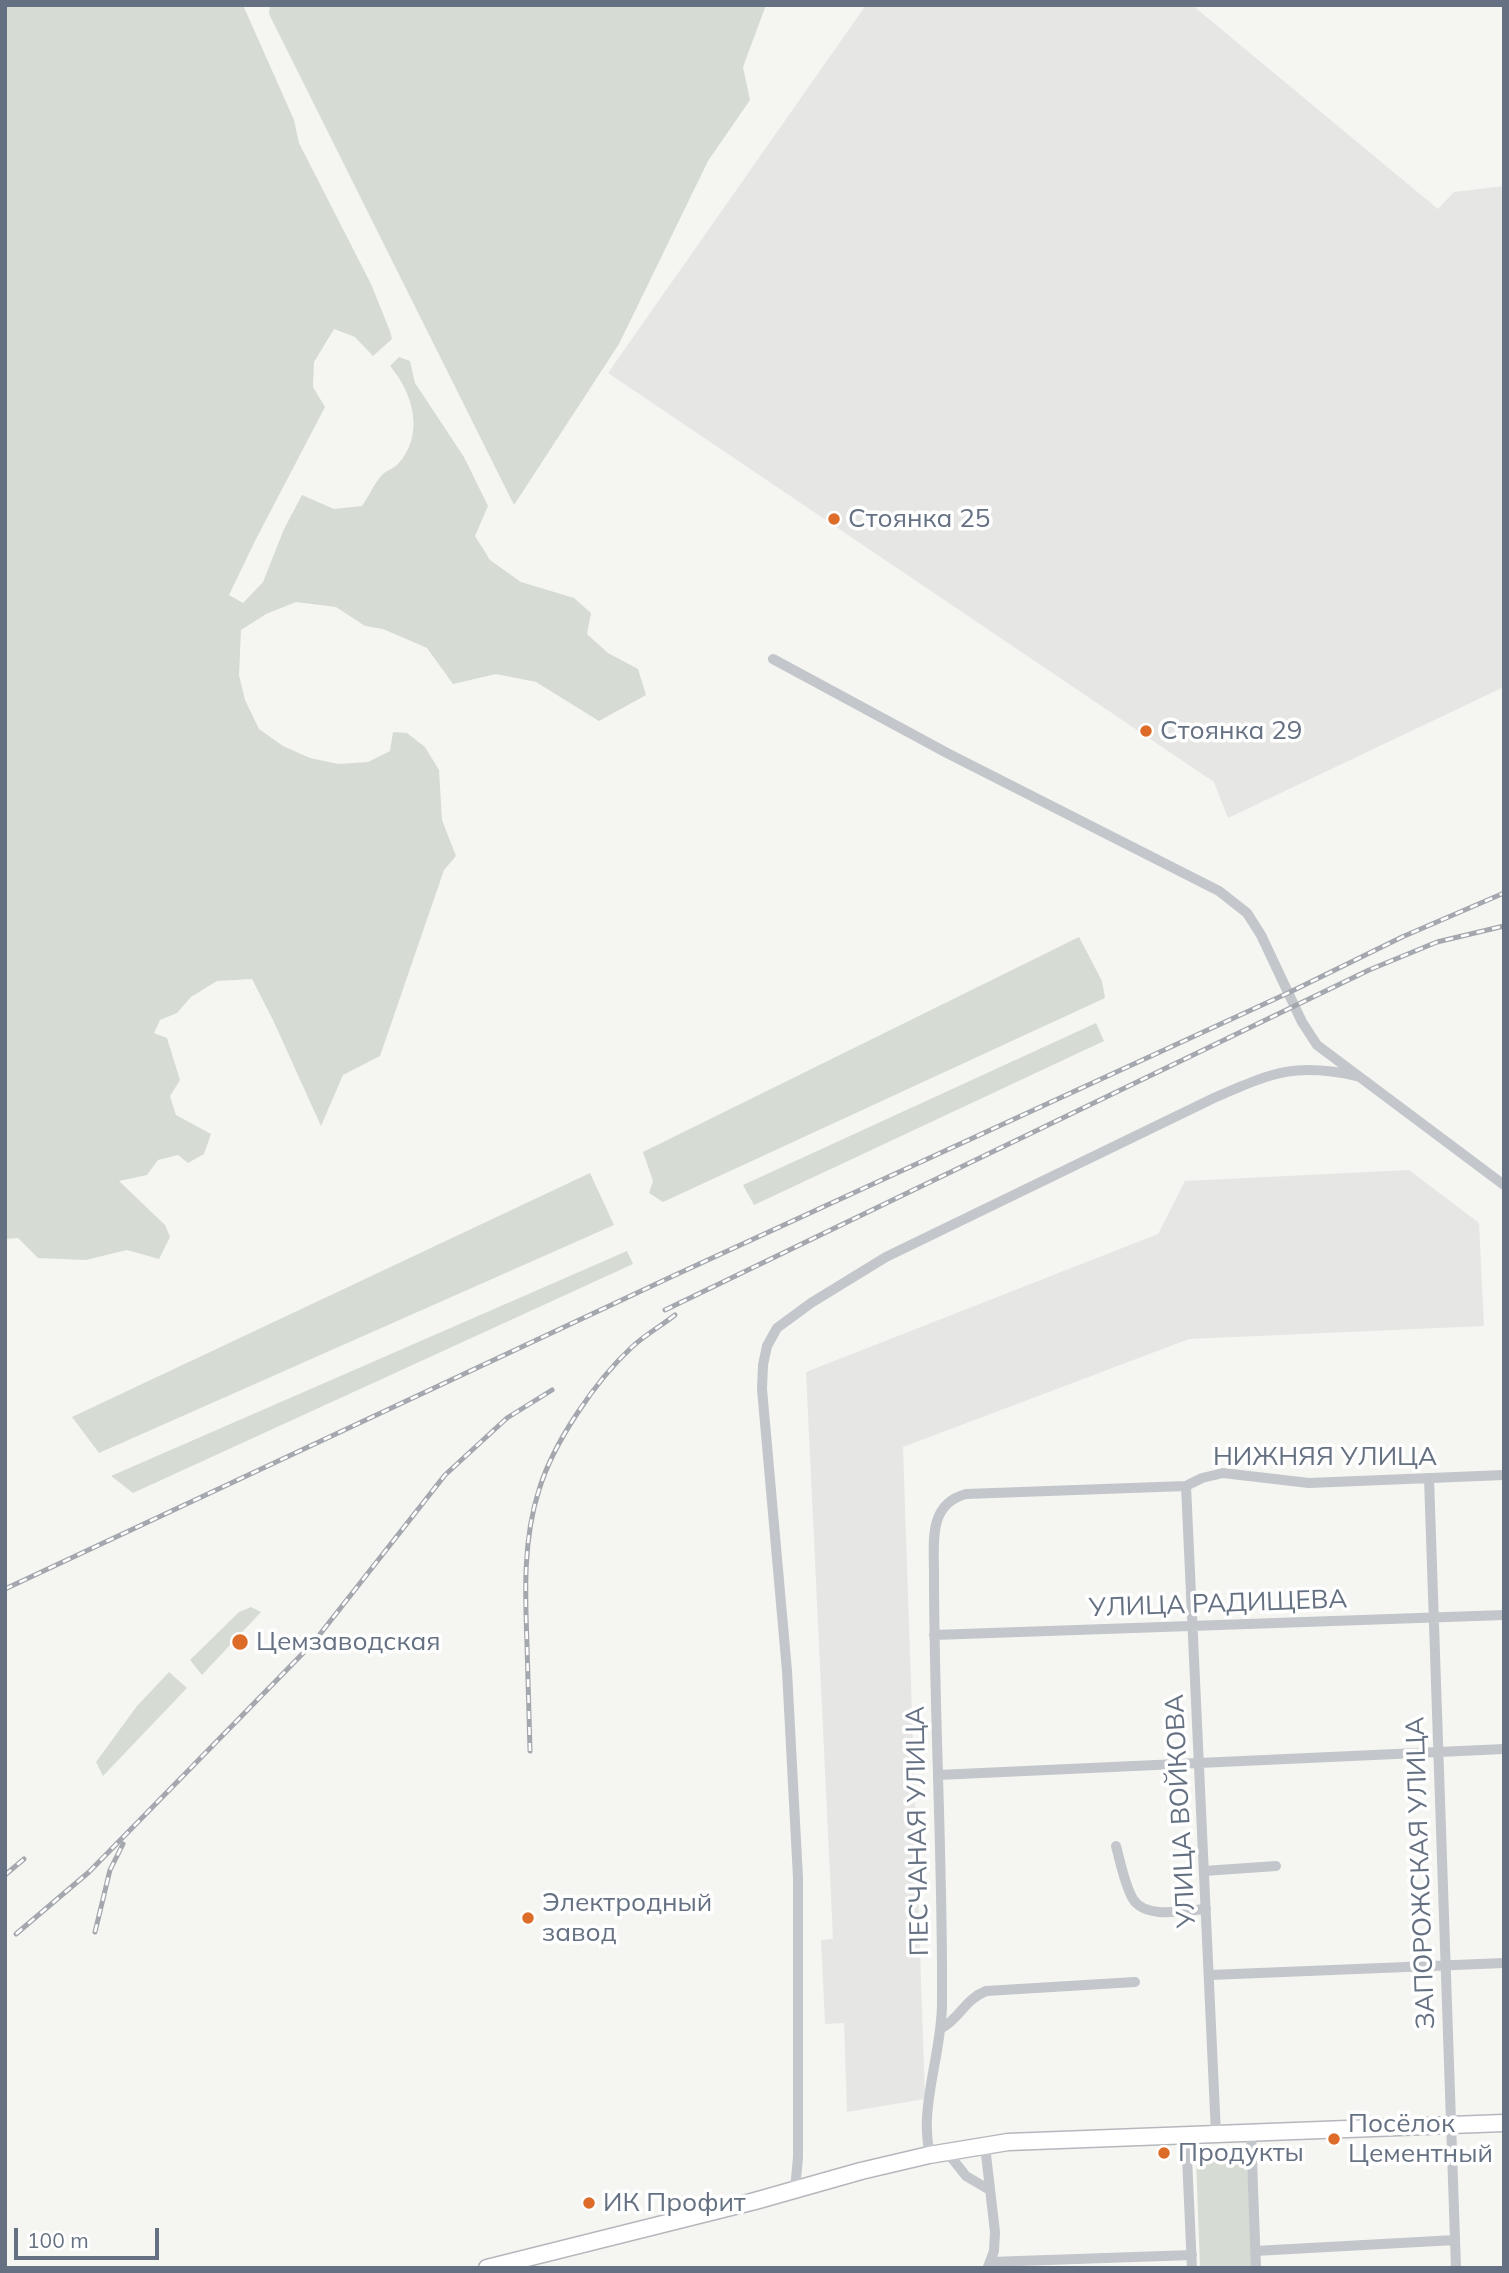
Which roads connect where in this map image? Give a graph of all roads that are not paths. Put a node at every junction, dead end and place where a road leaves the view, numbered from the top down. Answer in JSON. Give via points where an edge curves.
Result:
{"nodes":[{"id":1,"x":773,"y":659,"type":"dead end"},
{"id":2,"x":1357,"y":1076,"type":"junction"},
{"id":3,"x":1504,"y":1185,"type":"edge"},
{"id":4,"x":1504,"y":1475,"type":"edge"},
{"id":5,"x":1429,"y":1478,"type":"junction"},
{"id":6,"x":1186,"y":1486,"type":"junction"},
{"id":7,"x":943,"y":1507,"type":"joint"},
{"id":8,"x":1504,"y":1615,"type":"edge"},
{"id":9,"x":1433,"y":1617,"type":"junction"},
{"id":10,"x":1193,"y":1625,"type":"junction"},
{"id":11,"x":934,"y":1635,"type":"junction"},
{"id":12,"x":1504,"y":1749,"type":"edge"},
{"id":13,"x":1438,"y":1752,"type":"junction"},
{"id":14,"x":1199,"y":1763,"type":"junction"},
{"id":15,"x":938,"y":1775,"type":"junction"},
{"id":16,"x":1115,"y":1846,"type":"dead end"},
{"id":17,"x":1276,"y":1866,"type":"dead end"},
{"id":18,"x":1204,"y":1871,"type":"junction"},
{"id":19,"x":1206,"y":1909,"type":"junction"},
{"id":20,"x":1504,"y":1963,"type":"edge"},
{"id":21,"x":1446,"y":1966,"type":"junction"},
{"id":22,"x":1210,"y":1975,"type":"junction"},
{"id":23,"x":1135,"y":1982,"type":"dead end"},
{"id":24,"x":942,"y":2028,"type":"junction"},
{"id":25,"x":1504,"y":2123,"type":"edge"},
{"id":26,"x":1451,"y":2125,"type":"junction"},
{"id":27,"x":1251,"y":2133,"type":"junction"},
{"id":28,"x":1216,"y":2134,"type":"junction"},
{"id":29,"x":1186,"y":2135,"type":"junction"},
{"id":30,"x":985,"y":2146,"type":"junction"},
{"id":31,"x":947,"y":2152,"type":"junction"},
{"id":32,"x":929,"y":2155,"type":"junction"},
{"id":33,"x":989,"y":2189,"type":"junction"},
{"id":34,"x":795,"y":2190,"type":"junction"},
{"id":35,"x":1455,"y":2241,"type":"junction"},
{"id":36,"x":1255,"y":2251,"type":"junction"},
{"id":37,"x":1192,"y":2255,"type":"junction"},
{"id":38,"x":989,"y":2265,"type":"edge"},
{"id":39,"x":488,"y":2268,"type":"edge"},
{"id":40,"x":1192,"y":2268,"type":"edge"},
{"id":41,"x":1256,"y":2268,"type":"edge"},
{"id":42,"x":1456,"y":2268,"type":"edge"}],
"edges":[{"from":1,"to":2,"type":"street","via":[[1219,891],[1247,913],[1261,935],[1317,1045]]},
{"from":2,"to":3,"type":"street"},
{"from":2,"to":34,"type":"street","via":[[1327,1069],[1292,1070],[1216,1097],[886,1257],[811,1303],[778,1328],[767,1346],[762,1389],[787,1671],[798,1878]]},
{"from":4,"to":5,"type":"street","name":"НИЖНЯЯ УЛИЦА"},
{"from":5,"to":6,"type":"street","name":"НИЖНЯЯ УЛИЦА","via":[[1309,1483],[1223,1473]]},
{"from":5,"to":9,"type":"street","name":"ЗАПОРОЖСКАЯ УЛИЦА"},
{"from":6,"to":7,"type":"street","name":"НИЖНЯЯ УЛИЦА","via":[[965,1494],[953,1497]]},
{"from":6,"to":10,"type":"street","name":"УЛИЦА ВОЙКОВА"},
{"from":7,"to":11,"type":"street","name":"ПЕСЧАНАЯ УЛИЦА","via":[[934,1534]]},
{"from":8,"to":9,"type":"street","name":"УЛИЦА РАДИЩЕВА"},
{"from":9,"to":10,"type":"street","name":"УЛИЦА РАДИЩЕВА"},
{"from":9,"to":13,"type":"street","name":"ЗАПОРОЖСКАЯ УЛИЦА"},
{"from":10,"to":11,"type":"street","name":"УЛИЦА РАДИЩЕВА"},
{"from":10,"to":14,"type":"street","name":"УЛИЦА ВОЙКОВА"},
{"from":11,"to":15,"type":"street","name":"ПЕСЧАНАЯ УЛИЦА"},
{"from":12,"to":13,"type":"street"},
{"from":13,"to":14,"type":"street"},
{"from":13,"to":21,"type":"street","name":"ЗАПОРОЖСКАЯ УЛИЦА"},
{"from":14,"to":15,"type":"street"},
{"from":14,"to":18,"type":"street","name":"УЛИЦА ВОЙКОВА"},
{"from":15,"to":24,"type":"street","name":"ПЕСЧАНАЯ УЛИЦА"},
{"from":16,"to":19,"type":"street","via":[[1132,1898],[1140,1907],[1149,1911]]},
{"from":17,"to":18,"type":"street"},
{"from":18,"to":19,"type":"street","name":"УЛИЦА ВОЙКОВА"},
{"from":19,"to":22,"type":"street","name":"УЛИЦА ВОЙКОВА"},
{"from":20,"to":21,"type":"street"},
{"from":21,"to":22,"type":"street"},
{"from":21,"to":26,"type":"street","name":"ЗАПОРОЖСКАЯ УЛИЦА"},
{"from":22,"to":28,"type":"street","name":"УЛИЦА ВОЙКОВА"},
{"from":23,"to":24,"type":"street","via":[[986,1991],[973,1996]]},
{"from":24,"to":32,"type":"street","name":"ПЕСЧАНАЯ УЛИЦА","via":[[927,2111]]},
{"from":25,"to":26,"type":"main road"},
{"from":26,"to":27,"type":"main road"},
{"from":26,"to":35,"type":"street","name":"ЗАПОРОЖСКАЯ УЛИЦА"},
{"from":27,"to":28,"type":"main road"},
{"from":27,"to":36,"type":"street"},
{"from":28,"to":29,"type":"main road"},
{"from":29,"to":30,"type":"main road"},
{"from":29,"to":37,"type":"street"},
{"from":30,"to":31,"type":"main road"},
{"from":30,"to":33,"type":"street"},
{"from":31,"to":32,"type":"main road"},
{"from":31,"to":33,"type":"street","via":[[966,2176]]},
{"from":32,"to":34,"type":"main road"},
{"from":33,"to":38,"type":"street","via":[[995,2232]]},
{"from":34,"to":39,"type":"main road"},
{"from":35,"to":36,"type":"street"},
{"from":35,"to":42,"type":"street","name":"ЗАПОРОЖСКАЯ УЛИЦА"},
{"from":36,"to":41,"type":"street"},
{"from":37,"to":38,"type":"street"},
{"from":37,"to":40,"type":"street"}]}
